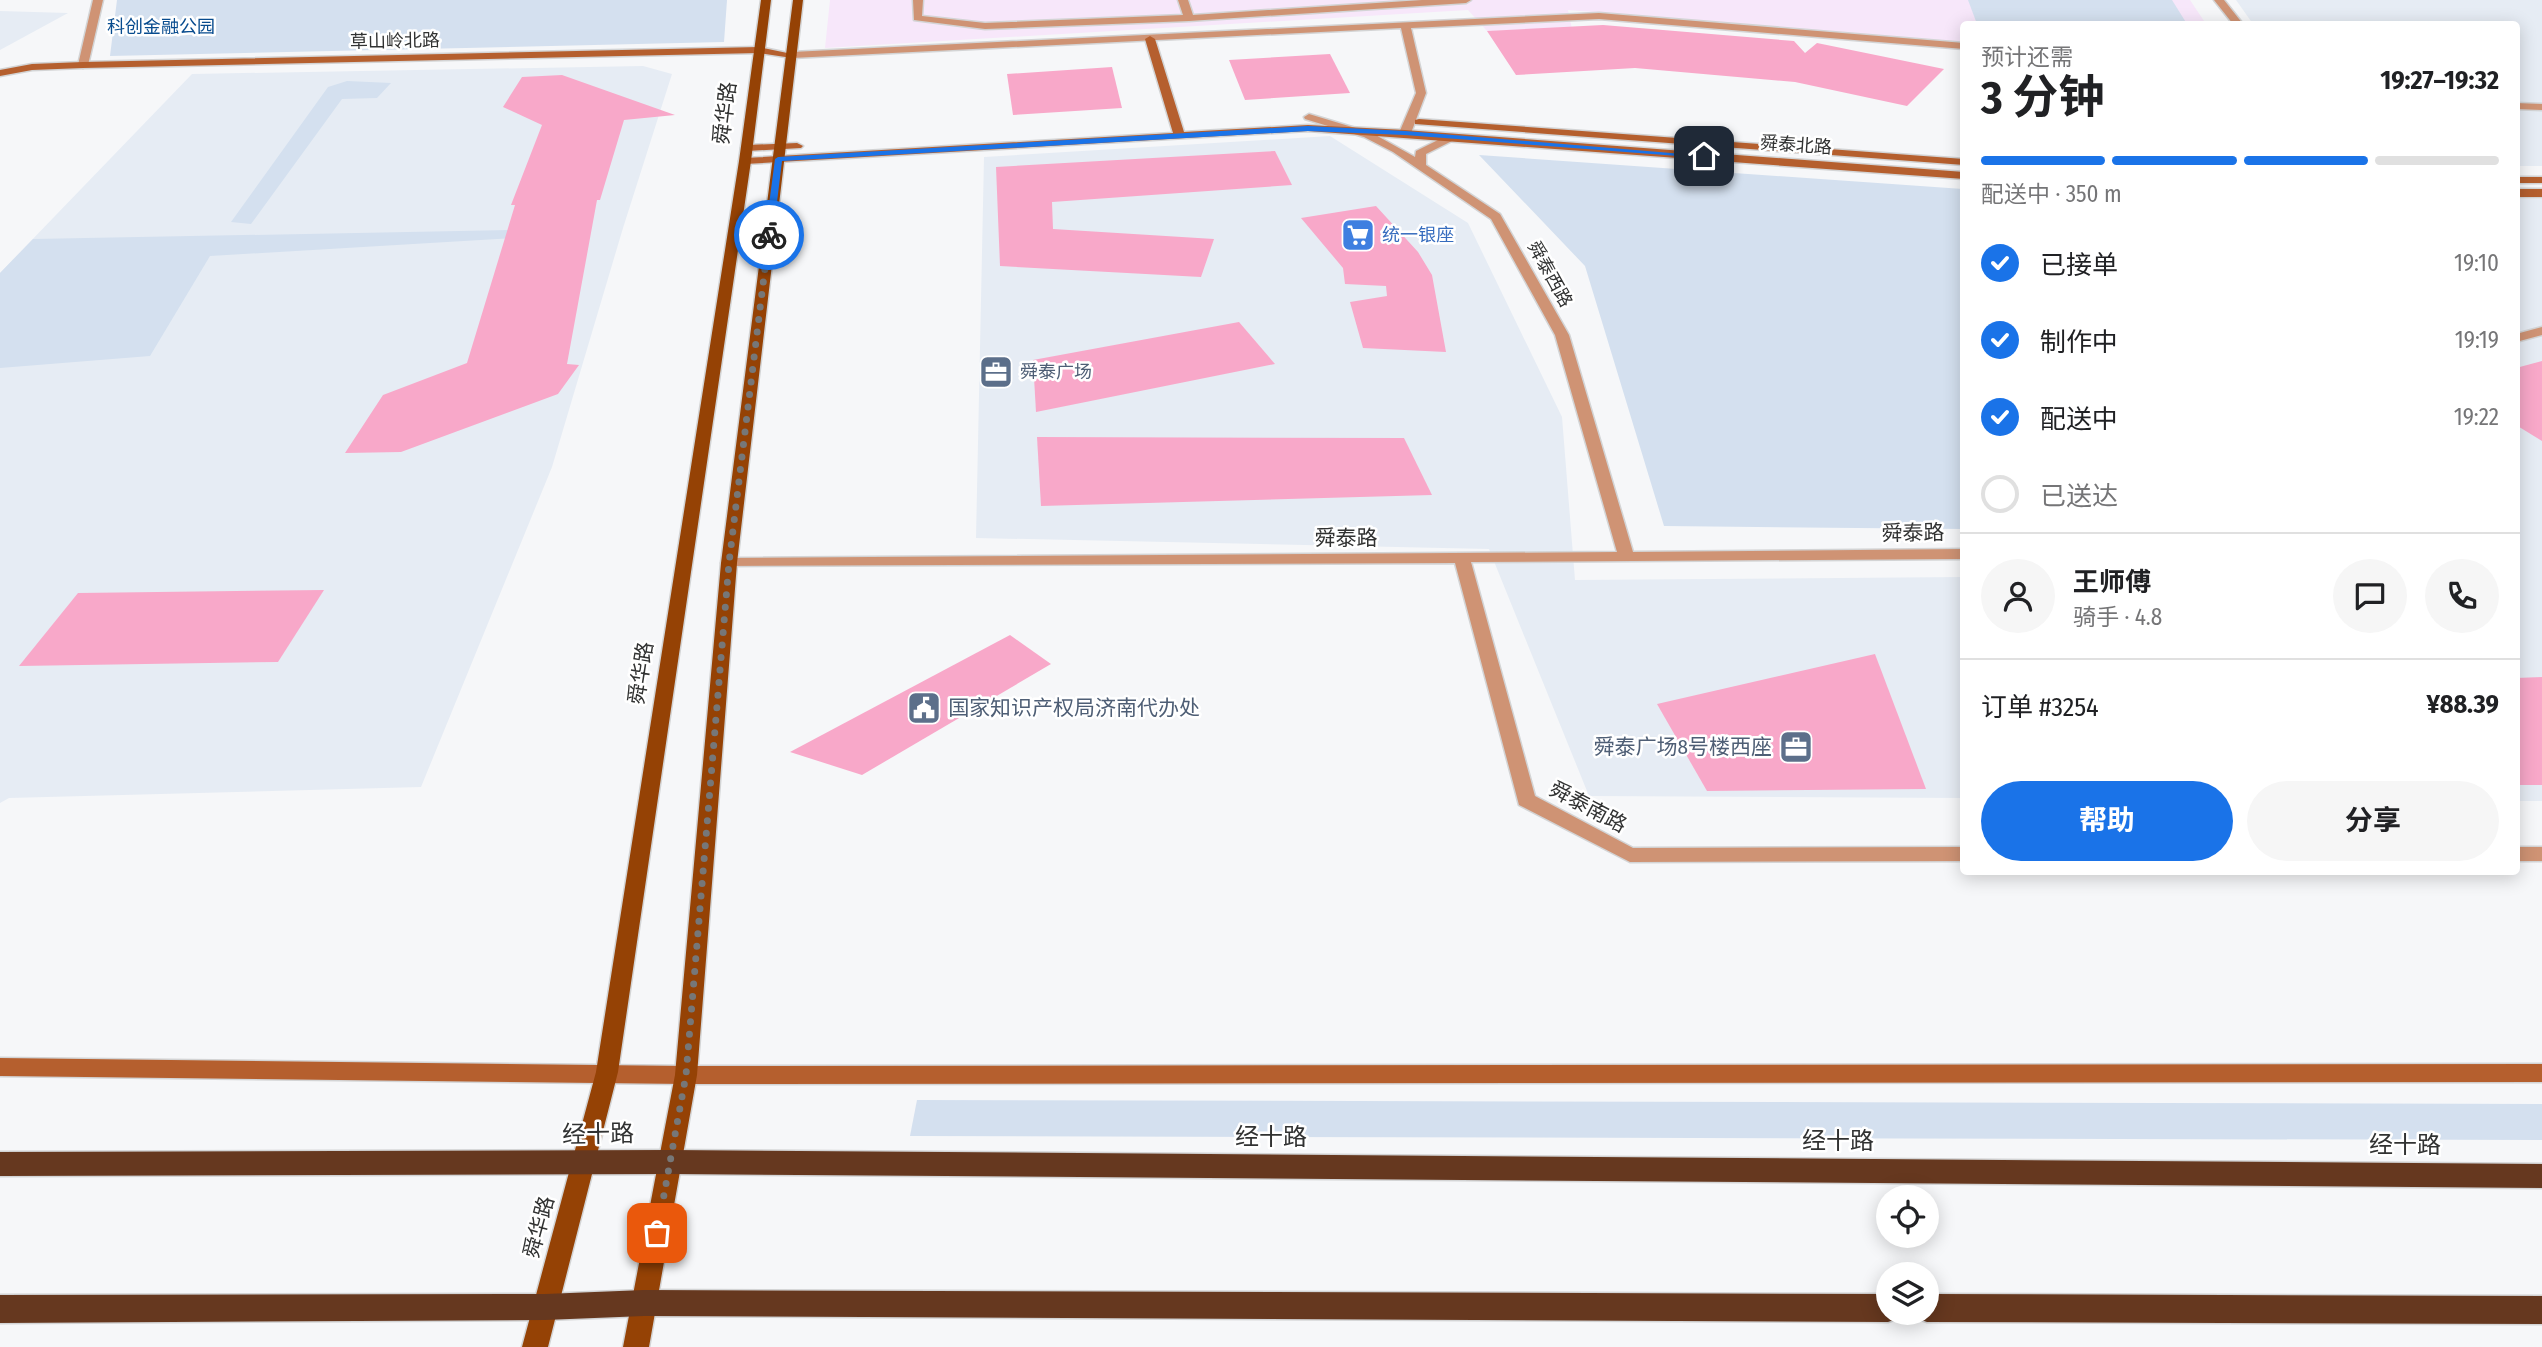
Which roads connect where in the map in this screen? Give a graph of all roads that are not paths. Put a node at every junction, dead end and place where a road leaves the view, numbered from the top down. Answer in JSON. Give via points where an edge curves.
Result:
{"nodes":[{"id":1,"x":98,"y":0,"type":"edge"},
{"id":2,"x":766,"y":0,"type":"edge"},
{"id":3,"x":798,"y":0,"type":"edge"},
{"id":4,"x":918,"y":0,"type":"edge"},
{"id":5,"x":1183,"y":0,"type":"edge"},
{"id":6,"x":1466,"y":0,"type":"edge"},
{"id":7,"x":2219,"y":0,"type":"edge"},
{"id":8,"x":1189,"y":18,"type":"junction"},
{"id":9,"x":2236,"y":21,"type":"edge"},
{"id":10,"x":1406,"y":27,"type":"junction"},
{"id":11,"x":1150,"y":39,"type":"junction"},
{"id":12,"x":1960,"y":46,"type":"edge"},
{"id":13,"x":759,"y":50,"type":"junction"},
{"id":14,"x":792,"y":55,"type":"junction"},
{"id":15,"x":83,"y":65,"type":"junction"},
{"id":16,"x":0,"y":73,"type":"edge"},
{"id":17,"x":2520,"y":106,"type":"edge"},
{"id":18,"x":2542,"y":107,"type":"edge"},
{"id":19,"x":1309,"y":117,"type":"junction"},
{"id":20,"x":1407,"y":127,"type":"junction"},
{"id":21,"x":1179,"y":130,"type":"junction"},
{"id":22,"x":1356,"y":131,"type":"junction"},
{"id":23,"x":1459,"y":137,"type":"junction"},
{"id":24,"x":780,"y":153,"type":"junction"},
{"id":25,"x":746,"y":155,"type":"junction"},
{"id":26,"x":1960,"y":162,"type":"edge"},
{"id":27,"x":1421,"y":164,"type":"junction"},
{"id":28,"x":1960,"y":176,"type":"edge"},
{"id":29,"x":2520,"y":180,"type":"edge"},
{"id":30,"x":2542,"y":180,"type":"edge"},
{"id":31,"x":2520,"y":193,"type":"edge"},
{"id":32,"x":2542,"y":194,"type":"edge"},
{"id":33,"x":2542,"y":331,"type":"edge"},
{"id":34,"x":2520,"y":337,"type":"edge"},
{"id":35,"x":1960,"y":554,"type":"edge"},
{"id":36,"x":1627,"y":557,"type":"junction"},
{"id":37,"x":1462,"y":558,"type":"junction"},
{"id":38,"x":729,"y":563,"type":"junction"},
{"id":39,"x":1960,"y":854,"type":"edge"},
{"id":40,"x":2520,"y":854,"type":"edge"},
{"id":41,"x":2542,"y":854,"type":"edge"},
{"id":42,"x":0,"y":1067,"type":"edge"},
{"id":43,"x":607,"y":1072,"type":"junction"},
{"id":44,"x":2542,"y":1073,"type":"edge"},
{"id":45,"x":686,"y":1075,"type":"junction"},
{"id":46,"x":671,"y":1162,"type":"junction"},
{"id":47,"x":0,"y":1164,"type":"edge"},
{"id":48,"x":582,"y":1164,"type":"junction"},
{"id":49,"x":2542,"y":1176,"type":"edge"},
{"id":50,"x":644,"y":1304,"type":"junction"},
{"id":51,"x":545,"y":1307,"type":"junction"},
{"id":52,"x":1876,"y":1308,"type":"edge"},
{"id":53,"x":1939,"y":1308,"type":"edge"},
{"id":54,"x":0,"y":1309,"type":"edge"},
{"id":55,"x":2542,"y":1310,"type":"edge"},
{"id":56,"x":535,"y":1347,"type":"edge"},
{"id":57,"x":636,"y":1347,"type":"edge"}],
"edges":[{"from":1,"to":15,"type":"street"},
{"from":2,"to":13,"type":"main road","name":"舜华路"},
{"from":3,"to":14,"type":"main road"},
{"from":4,"to":8,"type":"street","via":[[917,19],[985,26]]},
{"from":5,"to":8,"type":"street"},
{"from":6,"to":8,"type":"street"},
{"from":7,"to":9,"type":"street"},
{"from":10,"to":11,"type":"street"},
{"from":10,"to":12,"type":"street","via":[[1599,16]]},
{"from":10,"to":20,"type":"street","via":[[1421,93]]},
{"from":11,"to":14,"type":"street"},
{"from":11,"to":21,"type":"main road"},
{"from":13,"to":14,"type":"main road","name":"草山岭北路"},
{"from":13,"to":15,"type":"main road","name":"草山岭北路"},
{"from":13,"to":25,"type":"main road","name":"舜华路"},
{"from":14,"to":24,"type":"main road"},
{"from":15,"to":16,"type":"main road","name":"草山岭北路"},
{"from":17,"to":18,"type":"street"},
{"from":19,"to":20,"type":"main road"},
{"from":19,"to":21,"type":"main road"},
{"from":19,"to":22,"type":"street","name":"舜泰西路"},
{"from":20,"to":22,"type":"main road","name":"舜泰北路"},
{"from":20,"to":23,"type":"main road","name":"舜泰北路"},
{"from":20,"to":26,"type":"main road"},
{"from":21,"to":22,"type":"main road","name":"舜泰北路"},
{"from":21,"to":24,"type":"main road","name":"舜泰北路"},
{"from":22,"to":27,"type":"street","name":"舜泰西路"},
{"from":23,"to":27,"type":"street","via":[[1420,153]]},
{"from":23,"to":28,"type":"main road","name":"舜泰北路"},
{"from":24,"to":25,"type":"main road","name":"舜泰北路"},
{"from":24,"to":38,"type":"main road"},
{"from":25,"to":43,"type":"main road","name":"舜华路"},
{"from":27,"to":36,"type":"street","name":"舜泰西路","via":[[1496,216],[1563,335]]},
{"from":29,"to":30,"type":"main road"},
{"from":31,"to":32,"type":"main road"},
{"from":33,"to":34,"type":"street"},
{"from":35,"to":36,"type":"street","name":"舜泰路"},
{"from":36,"to":37,"type":"street","name":"舜泰路"},
{"from":37,"to":38,"type":"street","name":"舜泰路"},
{"from":37,"to":39,"type":"street","name":"舜泰南路","via":[[1526,800],[1630,855]]},
{"from":38,"to":45,"type":"main road"},
{"from":40,"to":41,"type":"street"},
{"from":42,"to":43,"type":"main road"},
{"from":43,"to":45,"type":"main road"},
{"from":43,"to":48,"type":"main road","name":"舜华路"},
{"from":44,"to":45,"type":"main road"},
{"from":45,"to":46,"type":"main road"},
{"from":46,"to":48,"type":"highway","name":"经十路"},
{"from":46,"to":49,"type":"highway","name":"经十路"},
{"from":46,"to":50,"type":"main road"},
{"from":47,"to":48,"type":"highway","name":"经十路"},
{"from":48,"to":51,"type":"main road","name":"舜华路"},
{"from":50,"to":51,"type":"highway"},
{"from":50,"to":52,"type":"highway"},
{"from":50,"to":57,"type":"main road"},
{"from":51,"to":54,"type":"highway"},
{"from":51,"to":56,"type":"main road","name":"舜华路"},
{"from":53,"to":55,"type":"highway"}]}
